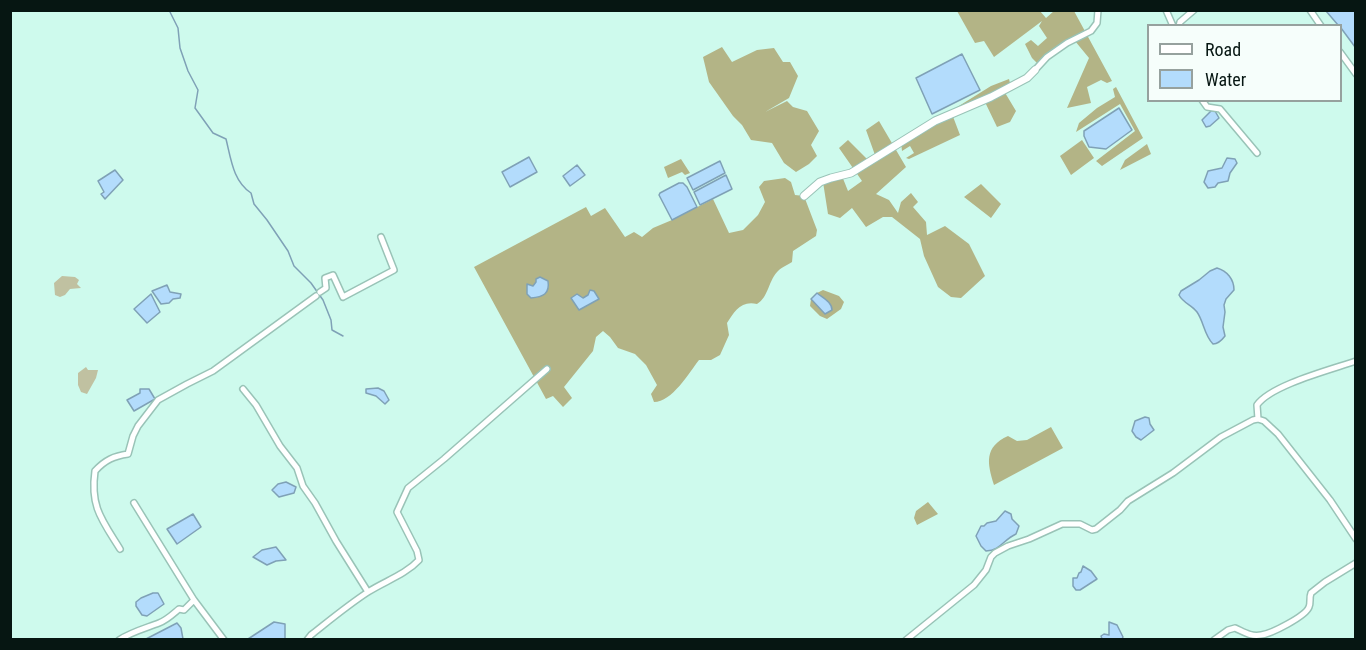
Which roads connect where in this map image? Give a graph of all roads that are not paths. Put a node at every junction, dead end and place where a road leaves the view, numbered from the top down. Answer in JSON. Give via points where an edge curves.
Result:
{"nodes":[{"id":1,"x":1098,"y":10,"type":"edge"},
{"id":2,"x":1166,"y":10,"type":"edge"},
{"id":3,"x":1194,"y":10,"type":"edge"},
{"id":4,"x":1310,"y":10,"type":"edge"},
{"id":5,"x":1172,"y":24,"type":"edge"},
{"id":6,"x":1180,"y":24,"type":"edge"},
{"id":7,"x":1320,"y":24,"type":"edge"},
{"id":8,"x":1342,"y":53,"type":"edge"},
{"id":9,"x":1035,"y":70,"type":"joint"},
{"id":10,"x":1356,"y":74,"type":"edge"},
{"id":11,"x":1203,"y":102,"type":"edge"},
{"id":12,"x":1257,"y":153,"type":"dead end"},
{"id":13,"x":804,"y":196,"type":"dead end"},
{"id":14,"x":381,"y":237,"type":"dead end"},
{"id":15,"x":1356,"y":361,"type":"edge"},
{"id":16,"x":547,"y":369,"type":"dead end"},
{"id":17,"x":243,"y":389,"type":"dead end"},
{"id":18,"x":1258,"y":419,"type":"junction"},
{"id":19,"x":134,"y":503,"type":"dead end"},
{"id":20,"x":1356,"y":539,"type":"edge"},
{"id":21,"x":120,"y":549,"type":"dead end"},
{"id":22,"x":1356,"y":563,"type":"edge"},
{"id":23,"x":368,"y":592,"type":"junction"},
{"id":24,"x":194,"y":600,"type":"junction"},
{"id":25,"x":119,"y":639,"type":"edge"},
{"id":26,"x":224,"y":639,"type":"edge"},
{"id":27,"x":307,"y":639,"type":"edge"},
{"id":28,"x":906,"y":639,"type":"edge"},
{"id":29,"x":1214,"y":639,"type":"edge"}],
"edges":[{"from":1,"to":9,"type":"street","via":[[1097,23],[1090,31],[1047,57]]},
{"from":2,"to":5,"type":"street"},
{"from":3,"to":6,"type":"street"},
{"from":4,"to":7,"type":"street"},
{"from":8,"to":10,"type":"street"},
{"from":9,"to":13,"type":"street","via":[[992,97],[935,121],[851,173],[820,182]]},
{"from":11,"to":12,"type":"street","via":[[1207,107],[1220,109]]},
{"from":14,"to":21,"type":"street","via":[[394,270],[343,297],[333,274],[325,278],[326,288],[213,371],[158,400],[138,426],[128,454],[103,462],[95,471],[99,514]]},
{"from":15,"to":18,"type":"street","via":[[1280,387],[1260,400]]},
{"from":16,"to":23,"type":"street","via":[[408,488],[397,512],[419,560]]},
{"from":17,"to":23,"type":"street","via":[[297,468],[303,486]]},
{"from":18,"to":20,"type":"street","via":[[1278,434]]},
{"from":18,"to":28,"type":"street","via":[[1221,437],[1128,501],[1096,529],[1092,531],[1080,524],[1062,525],[995,553],[974,585]]},
{"from":19,"to":24,"type":"street"},
{"from":22,"to":29,"type":"street","via":[[1311,593],[1310,606],[1304,613],[1270,633],[1246,634],[1234,628]]},
{"from":23,"to":27,"type":"street"},
{"from":24,"to":25,"type":"street","via":[[169,618]]},
{"from":24,"to":26,"type":"street"}]}
